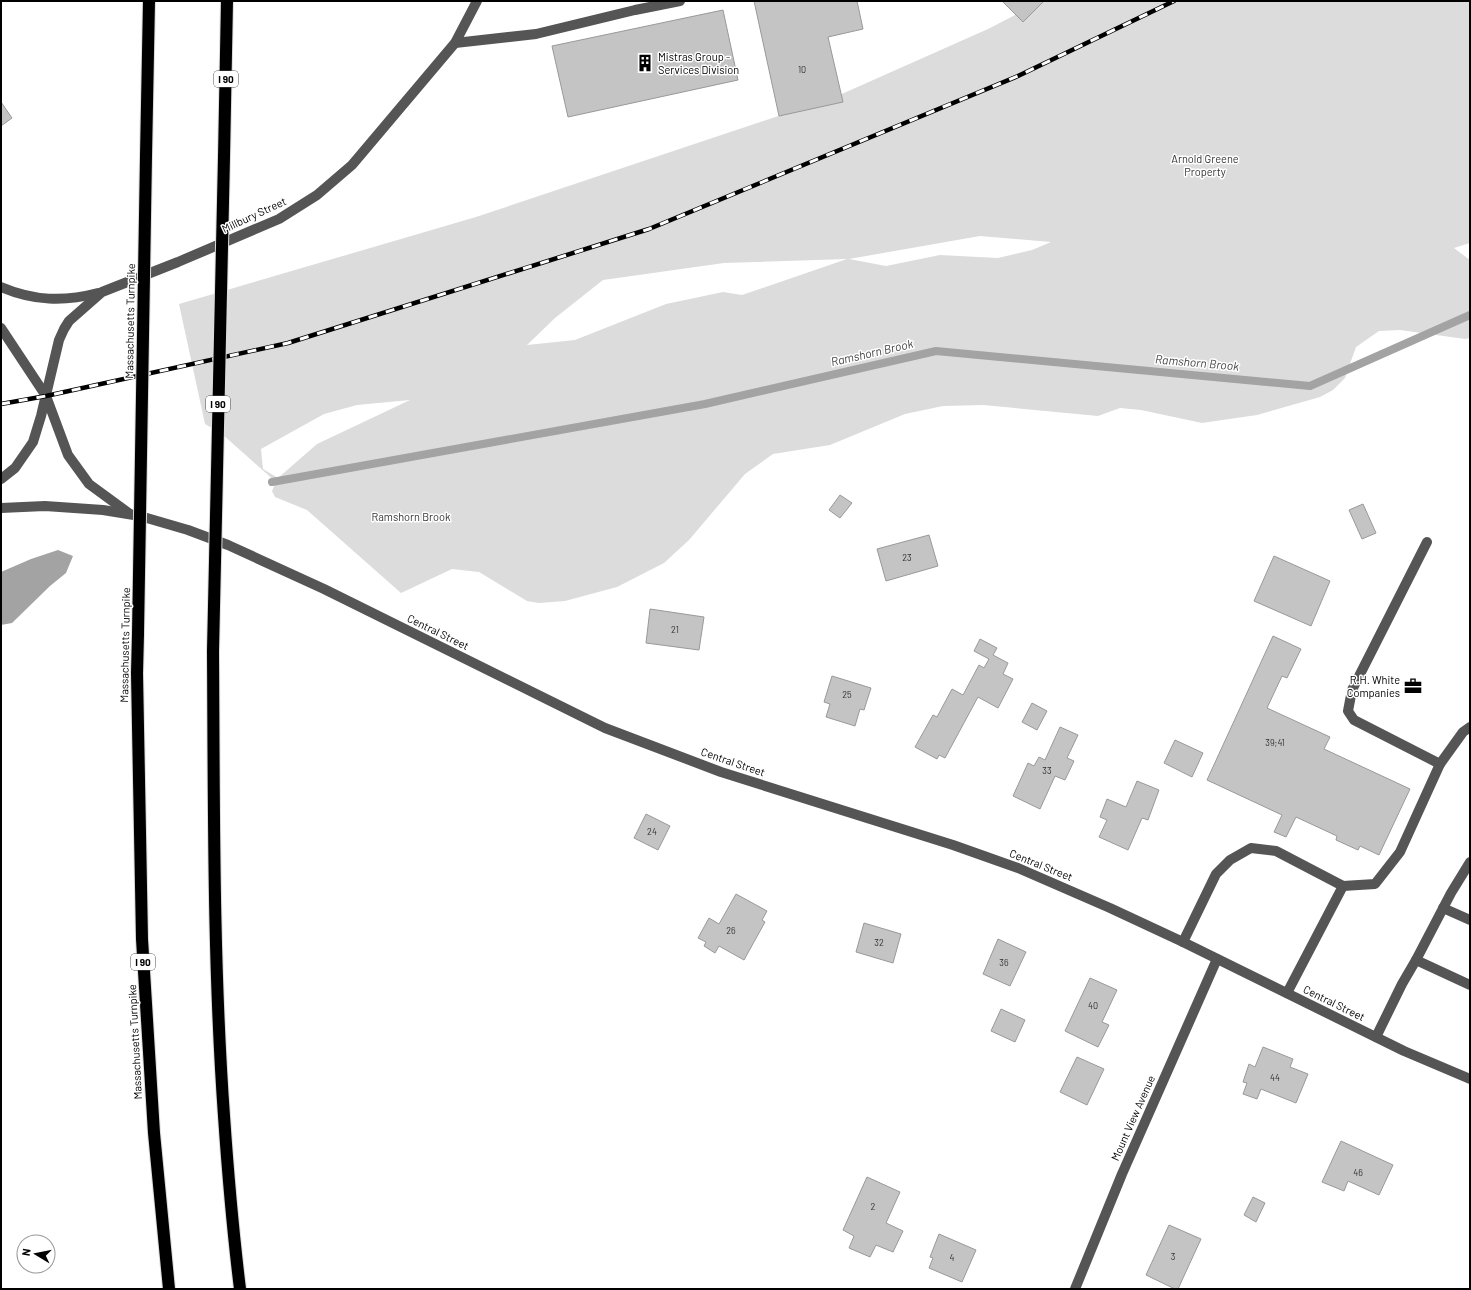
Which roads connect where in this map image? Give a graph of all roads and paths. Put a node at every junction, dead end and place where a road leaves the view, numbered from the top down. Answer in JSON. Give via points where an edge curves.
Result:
{"nodes":[{"id":1,"x":149,"y":1,"type":"edge"},
{"id":2,"x":227,"y":1,"type":"edge"},
{"id":3,"x":477,"y":1,"type":"edge"},
{"id":4,"x":680,"y":1,"type":"edge"},
{"id":5,"x":455,"y":43,"type":"junction"},
{"id":6,"x":1,"y":287,"type":"edge"},
{"id":7,"x":102,"y":292,"type":"junction"},
{"id":8,"x":1,"y":328,"type":"edge"},
{"id":9,"x":46,"y":396,"type":"junction"},
{"id":10,"x":1,"y":479,"type":"edge"},
{"id":11,"x":1,"y":508,"type":"edge"},
{"id":12,"x":131,"y":515,"type":"junction"},
{"id":13,"x":1427,"y":542,"type":"dead end"},
{"id":14,"x":1470,"y":727,"type":"edge"},
{"id":15,"x":1440,"y":764,"type":"junction"},
{"id":16,"x":1470,"y":862,"type":"edge"},
{"id":17,"x":1343,"y":886,"type":"junction"},
{"id":18,"x":1443,"y":908,"type":"junction"},
{"id":19,"x":1470,"y":920,"type":"edge"},
{"id":20,"x":1183,"y":942,"type":"junction"},
{"id":21,"x":1217,"y":959,"type":"junction"},
{"id":22,"x":1416,"y":960,"type":"junction"},
{"id":23,"x":1470,"y":985,"type":"edge"},
{"id":24,"x":1287,"y":993,"type":"junction"},
{"id":25,"x":1376,"y":1037,"type":"junction"},
{"id":26,"x":1470,"y":1079,"type":"edge"},
{"id":27,"x":169,"y":1289,"type":"edge"},
{"id":28,"x":240,"y":1289,"type":"edge"},
{"id":29,"x":1075,"y":1289,"type":"edge"}],
"edges":[{"from":1,"to":27,"type":"highway","name":"Massachusetts Turnpike","number":"I 90","bridge":true,"via":[[137,697],[142,939],[154,1133]]},
{"from":2,"to":28,"type":"highway","number":"I 90","bridge":true,"via":[[213,651],[214,843],[225,1131]]},
{"from":3,"to":5,"type":"street","name":"Millbury Street"},
{"from":4,"to":5,"type":"street","via":[[536,34]]},
{"from":5,"to":7,"type":"street","name":"Millbury Street","via":[[352,165],[309,200],[279,219]]},
{"from":6,"to":7,"type":"street","via":[[27,296],[60,300]]},
{"from":7,"to":9,"type":"street","name":"Millbury Street","via":[[64,328]]},
{"from":8,"to":9,"type":"street","name":"Central Street"},
{"from":9,"to":10,"type":"street","name":"Millbury Street","via":[[33,442],[18,464]]},
{"from":9,"to":12,"type":"street","name":"Central Street","via":[[68,455],[89,484]]},
{"from":11,"to":12,"type":"street","via":[[67,507]]},
{"from":12,"to":20,"type":"street","name":"Central Street","via":[[192,532],[260,559],[605,728],[721,772],[990,857]]},
{"from":13,"to":15,"type":"street","via":[[1352,690],[1348,711],[1354,720]]},
{"from":14,"to":15,"type":"street","via":[[1463,732]]},
{"from":15,"to":17,"type":"street","via":[[1400,852],[1375,884]]},
{"from":16,"to":18,"type":"street"},
{"from":17,"to":20,"type":"street","via":[[1276,851],[1251,848],[1230,860],[1216,874]]},
{"from":17,"to":24,"type":"street"},
{"from":18,"to":19,"type":"street"},
{"from":18,"to":22,"type":"street"},
{"from":20,"to":21,"type":"street","name":"Central Street"},
{"from":21,"to":24,"type":"street","name":"Central Street"},
{"from":21,"to":29,"type":"street","name":"Mount View Avenue","via":[[1127,1161]]},
{"from":22,"to":23,"type":"street"},
{"from":22,"to":25,"type":"street"},
{"from":24,"to":25,"type":"street","name":"Central Street"},
{"from":25,"to":26,"type":"street","name":"Central Street"}]}
